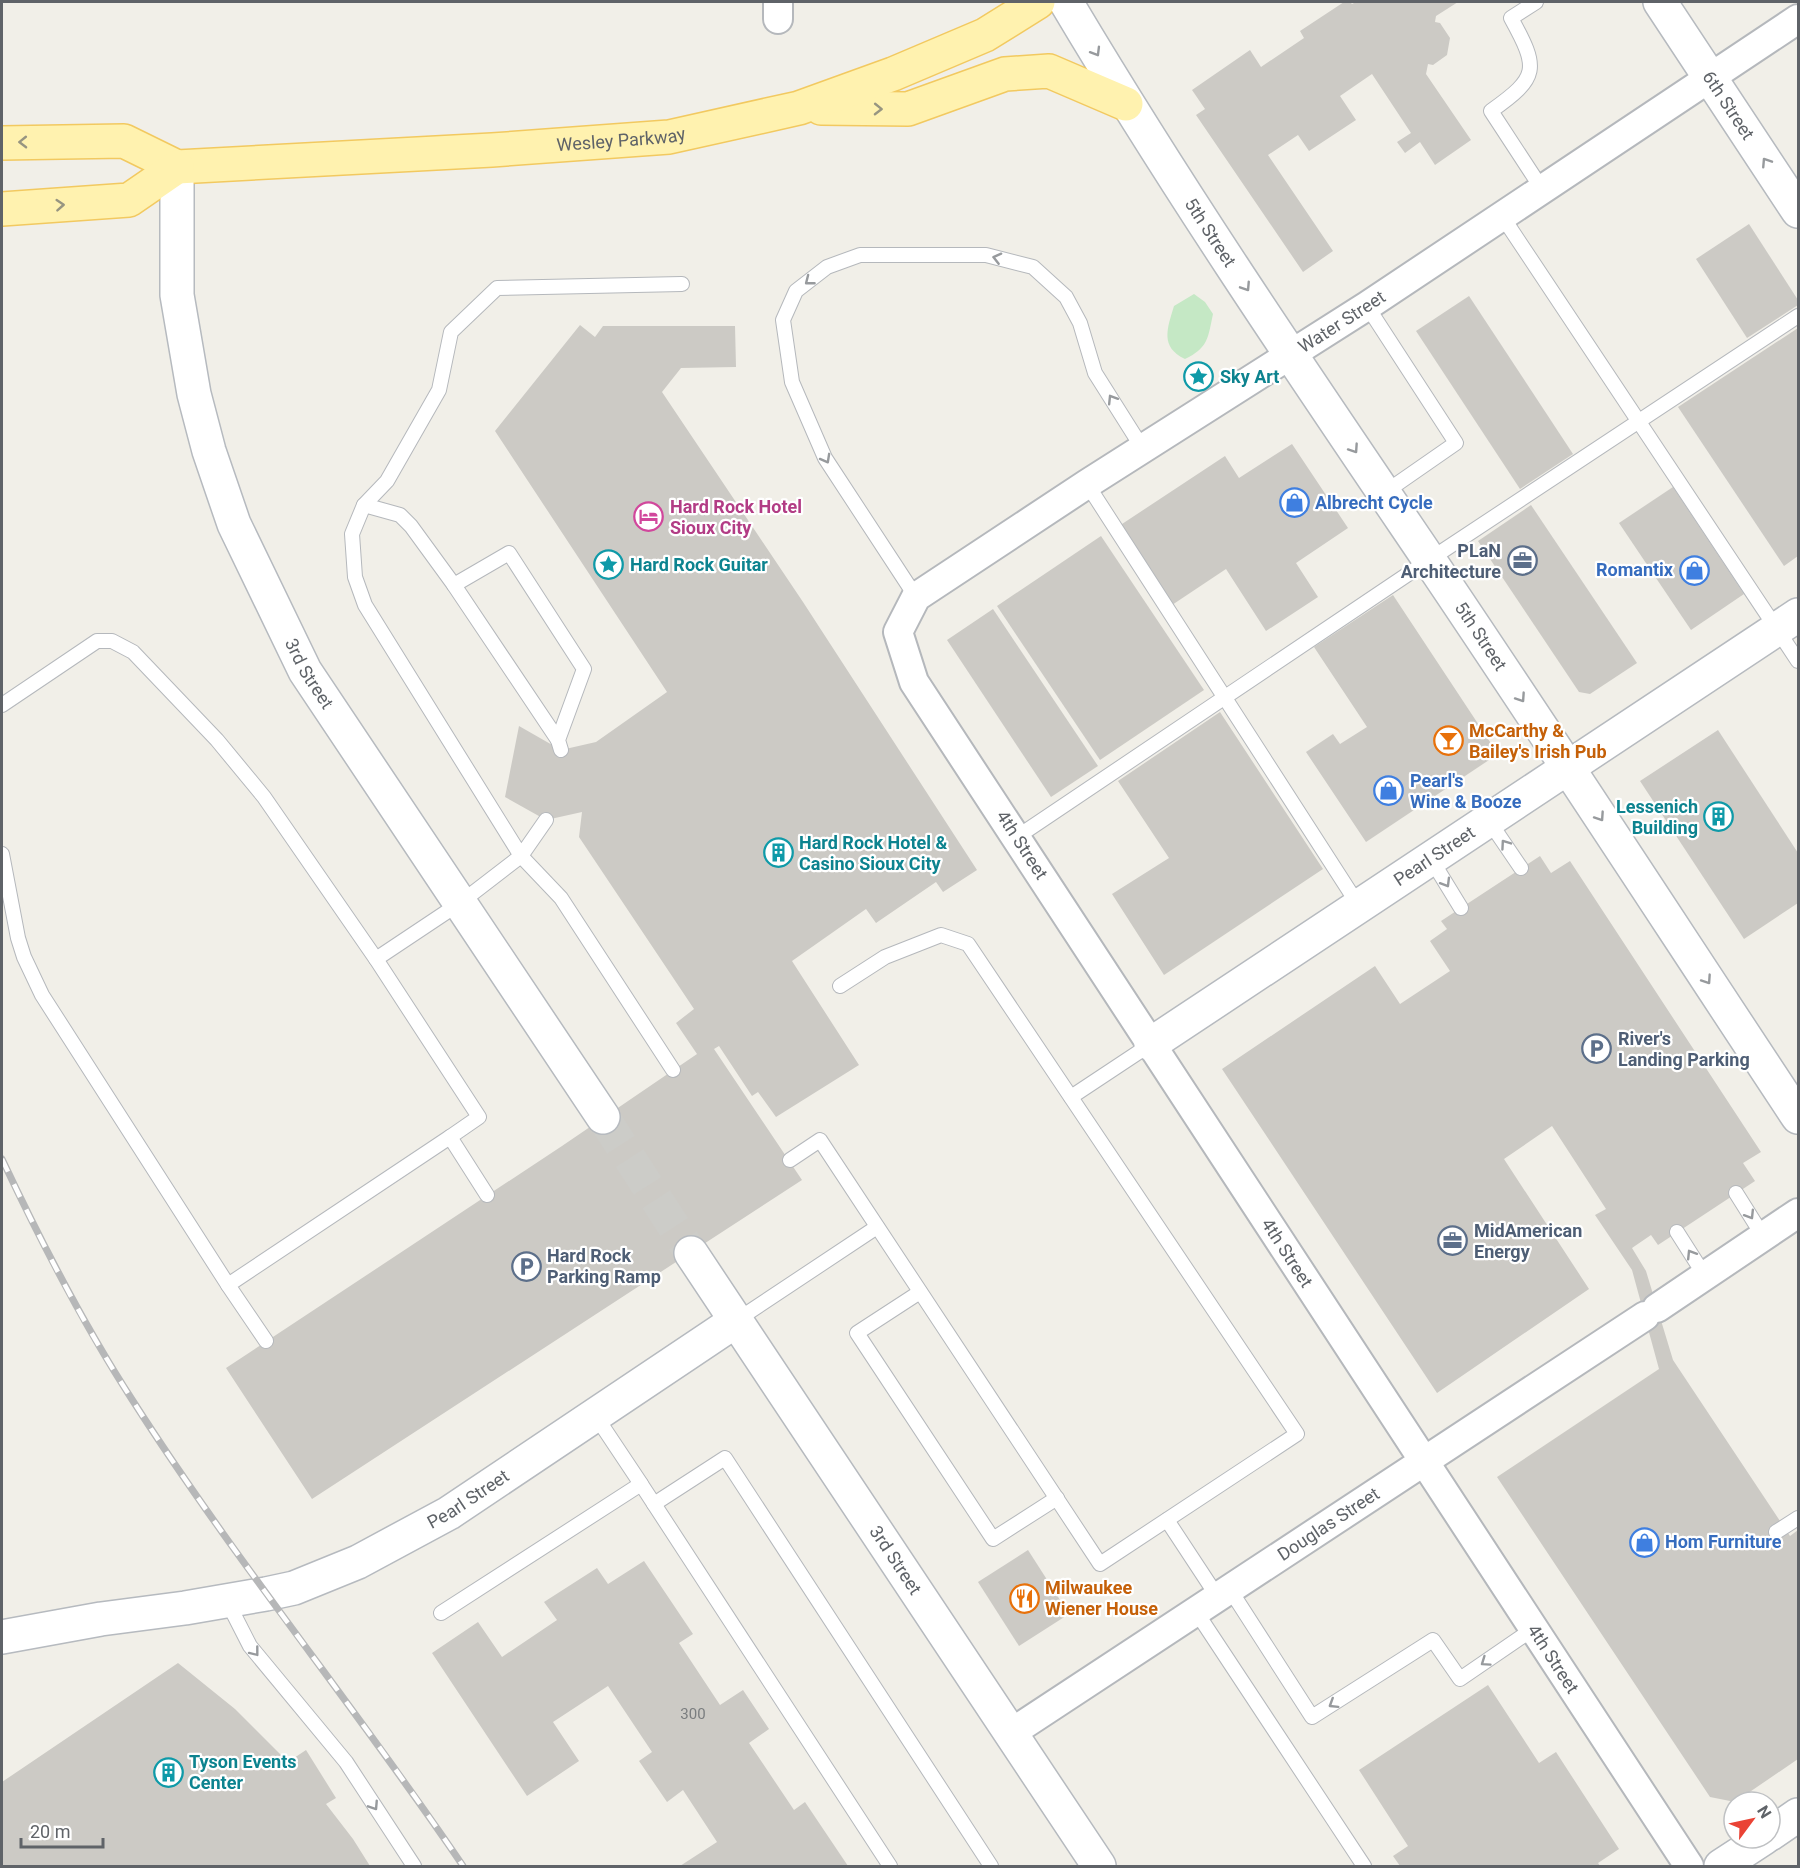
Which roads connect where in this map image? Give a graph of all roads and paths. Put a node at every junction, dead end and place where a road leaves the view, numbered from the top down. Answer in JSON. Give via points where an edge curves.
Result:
{"nodes":[{"id":1,"x":1038,"y":2,"type":"edge"},
{"id":2,"x":1066,"y":2,"type":"edge"},
{"id":3,"x":1536,"y":2,"type":"edge"},
{"id":4,"x":1660,"y":2,"type":"edge"},
{"id":5,"x":1798,"y":19,"type":"edge"},
{"id":6,"x":1710,"y":77,"type":"junction"},
{"id":7,"x":1126,"y":104,"type":"junction"},
{"id":8,"x":798,"y":108,"type":"junction"},
{"id":9,"x":2,"y":143,"type":"edge"},
{"id":10,"x":177,"y":167,"type":"junction"},
{"id":11,"x":1542,"y":189,"type":"junction"},
{"id":12,"x":2,"y":209,"type":"edge"},
{"id":13,"x":1798,"y":211,"type":"edge"},
{"id":14,"x":1502,"y":216,"type":"junction"},
{"id":15,"x":682,"y":284,"type":"dead end"},
{"id":16,"x":1367,"y":306,"type":"junction"},
{"id":17,"x":1798,"y":316,"type":"edge"},
{"id":18,"x":1290,"y":356,"type":"junction"},
{"id":19,"x":1640,"y":422,"type":"junction"},
{"id":20,"x":1143,"y":449,"type":"junction"},
{"id":21,"x":1087,"y":484,"type":"junction"},
{"id":22,"x":1384,"y":493,"type":"junction"},
{"id":23,"x":364,"y":505,"type":"junction"},
{"id":24,"x":1429,"y":560,"type":"junction"},
{"id":25,"x":454,"y":585,"type":"junction"},
{"id":26,"x":916,"y":597,"type":"junction"},
{"id":27,"x":1788,"y":622,"type":"edge"},
{"id":28,"x":898,"y":632,"type":"joint"},
{"id":29,"x":1798,"y":661,"type":"edge"},
{"id":30,"x":1225,"y":696,"type":"junction"},
{"id":31,"x":2,"y":705,"type":"edge"},
{"id":32,"x":1568,"y":768,"type":"junction"},
{"id":33,"x":546,"y":820,"type":"dead end"},
{"id":34,"x":1489,"y":820,"type":"junction"},
{"id":35,"x":1017,"y":837,"type":"junction"},
{"id":36,"x":2,"y":854,"type":"edge"},
{"id":37,"x":521,"y":856,"type":"junction"},
{"id":38,"x":1431,"y":858,"type":"junction"},
{"id":39,"x":1521,"y":868,"type":"dead end"},
{"id":40,"x":460,"y":903,"type":"junction"},
{"id":41,"x":1359,"y":906,"type":"junction"},
{"id":42,"x":1461,"y":908,"type":"dead end"},
{"id":43,"x":376,"y":959,"type":"junction"},
{"id":44,"x":840,"y":986,"type":"dead end"},
{"id":45,"x":1151,"y":1044,"type":"junction"},
{"id":46,"x":673,"y":1070,"type":"dead end"},
{"id":47,"x":1071,"y":1097,"type":"junction"},
{"id":48,"x":603,"y":1117,"type":"tunnel mouth"},
{"id":49,"x":1798,"y":1117,"type":"edge"},
{"id":50,"x":450,"y":1137,"type":"junction"},
{"id":51,"x":790,"y":1160,"type":"dead end"},
{"id":52,"x":1736,"y":1193,"type":"dead end"},
{"id":53,"x":487,"y":1196,"type":"dead end"},
{"id":54,"x":1798,"y":1213,"type":"edge"},
{"id":55,"x":877,"y":1227,"type":"junction"},
{"id":56,"x":1677,"y":1233,"type":"dead end"},
{"id":57,"x":1763,"y":1236,"type":"junction"},
{"id":58,"x":691,"y":1253,"type":"tunnel mouth"},
{"id":59,"x":1704,"y":1276,"type":"junction"},
{"id":60,"x":228,"y":1285,"type":"junction"},
{"id":61,"x":920,"y":1293,"type":"junction"},
{"id":62,"x":737,"y":1320,"type":"junction"},
{"id":63,"x":266,"y":1341,"type":"dead end"},
{"id":64,"x":595,"y":1415,"type":"junction"},
{"id":65,"x":1424,"y":1463,"type":"junction"},
{"id":66,"x":641,"y":1484,"type":"junction"},
{"id":67,"x":1057,"y":1498,"type":"junction"},
{"id":68,"x":654,"y":1504,"type":"junction"},
{"id":69,"x":1798,"y":1518,"type":"edge"},
{"id":70,"x":1167,"y":1520,"type":"junction"},
{"id":71,"x":1776,"y":1532,"type":"dead end"},
{"id":72,"x":1214,"y":1598,"type":"junction"},
{"id":73,"x":227,"y":1601,"type":"junction"},
{"id":74,"x":441,"y":1613,"type":"dead end"},
{"id":75,"x":1533,"y":1629,"type":"junction"},
{"id":76,"x":2,"y":1637,"type":"edge"},
{"id":77,"x":1011,"y":1733,"type":"junction"},
{"id":78,"x":1798,"y":1815,"type":"edge"},
{"id":79,"x":1782,"y":1826,"type":"edge"},
{"id":80,"x":1746,"y":1850,"type":"edge"},
{"id":81,"x":414,"y":1866,"type":"edge"},
{"id":82,"x":890,"y":1866,"type":"edge"},
{"id":83,"x":991,"y":1866,"type":"edge"},
{"id":84,"x":1099,"y":1866,"type":"edge"},
{"id":85,"x":1364,"y":1866,"type":"edge"},
{"id":86,"x":1689,"y":1866,"type":"edge"},
{"id":87,"x":1721,"y":1866,"type":"edge"}],
"edges":[{"from":1,"to":8,"type":"main road","name":"Wesley Parkway","via":[[985,35]]},
{"from":2,"to":7,"type":"main road","name":"5th Street","one_way":true},
{"from":3,"to":11,"type":"lane","via":[[1511,18],[1529,53],[1530,72],[1524,85],[1491,111]]},
{"from":4,"to":6,"type":"main road","name":"6th Street"},
{"from":5,"to":6,"type":"street","name":"Water Street"},
{"from":6,"to":11,"type":"street","name":"Water Street"},
{"from":13,"to":6,"type":"main road","name":"6th Street","one_way":true},
{"from":8,"to":7,"type":"main road","one_way":true,"via":[[908,109],[1005,74],[1048,70]]},
{"from":7,"to":18,"type":"main road","name":"5th Street","one_way":true},
{"from":8,"to":10,"type":"main road","name":"Wesley Parkway","via":[[669,137]]},
{"from":10,"to":9,"type":"main road","name":"Wesley Parkway","one_way":true,"via":[[124,141]]},
{"from":12,"to":10,"type":"main road","one_way":true,"via":[[129,200]]},
{"from":10,"to":40,"type":"main road","name":"3rd Street","via":[[177,295],[194,394],[234,525],[305,671]]},
{"from":11,"to":14,"type":"street","name":"Water Street"},
{"from":14,"to":16,"type":"street","name":"Water Street"},
{"from":14,"to":19,"type":"lane"},
{"from":15,"to":23,"type":"lane","via":[[497,288],[451,332],[439,390],[387,481]]},
{"from":16,"to":18,"type":"street","name":"Water Street"},
{"from":16,"to":22,"type":"lane","via":[[1456,443]]},
{"from":17,"to":19,"type":"lane"},
{"from":18,"to":20,"type":"street","name":"Water Street"},
{"from":18,"to":22,"type":"main road","name":"5th Street","one_way":true},
{"from":19,"to":24,"type":"lane"},
{"from":19,"to":27,"type":"lane"},
{"from":20,"to":21,"type":"street","name":"Water Street"},
{"from":20,"to":26,"type":"lane","one_way":true,"via":[[1095,373],[1080,323],[1066,297],[1033,267],[986,255],[860,255],[827,267],[796,291],[783,320],[792,382],[825,458]]},
{"from":21,"to":26,"type":"street","name":"Water Street"},
{"from":21,"to":30,"type":"lane"},
{"from":22,"to":24,"type":"main road","name":"5th Street"},
{"from":23,"to":25,"type":"lane","via":[[400,515]]},
{"from":23,"to":37,"type":"lane","via":[[352,534],[355,577],[365,605]]},
{"from":24,"to":30,"type":"lane"},
{"from":24,"to":32,"type":"main road","name":"5th Street","one_way":true},
{"from":25,"to":25,"type":"lane","via":[[509,553],[584,669],[560,745]]},
{"from":26,"to":28,"type":"street","name":"Water Street"},
{"from":27,"to":29,"type":"lane"},
{"from":27,"to":32,"type":"main road","name":"Pearl Street"},
{"from":28,"to":35,"type":"street","name":"4th Street","via":[[914,682]]},
{"from":30,"to":35,"type":"lane"},
{"from":30,"to":41,"type":"lane"},
{"from":31,"to":43,"type":"lane","via":[[97,641],[112,641],[133,652],[217,740],[264,797]]},
{"from":32,"to":34,"type":"main road","name":"Pearl Street"},
{"from":32,"to":49,"type":"main road","name":"5th Street","one_way":true},
{"from":33,"to":37,"type":"lane"},
{"from":34,"to":38,"type":"main road","name":"Pearl Street"},
{"from":39,"to":34,"type":"lane","one_way":true},
{"from":35,"to":45,"type":"street","name":"4th Street"},
{"from":36,"to":60,"type":"lane","via":[[18,938],[42,995]]},
{"from":37,"to":40,"type":"lane"},
{"from":37,"to":46,"type":"lane","via":[[561,898]]},
{"from":38,"to":41,"type":"main road","name":"Pearl Street"},
{"from":38,"to":42,"type":"lane","one_way":true},
{"from":40,"to":43,"type":"lane"},
{"from":40,"to":48,"type":"main road","name":"3rd Street"},
{"from":41,"to":45,"type":"main road","name":"Pearl Street"},
{"from":43,"to":50,"type":"lane","via":[[479,1117]]},
{"from":44,"to":47,"type":"lane","via":[[885,957],[941,935],[968,944]]},
{"from":45,"to":47,"type":"lane","name":"Pearl Street"},
{"from":45,"to":65,"type":"street","name":"4th Street"},
{"from":47,"to":70,"type":"lane","via":[[1297,1434]]},
{"from":50,"to":53,"type":"lane"},
{"from":50,"to":60,"type":"lane"},
{"from":51,"to":55,"type":"lane","via":[[820,1140]]},
{"from":52,"to":57,"type":"lane","one_way":true},
{"from":54,"to":57,"type":"street","name":"Douglas Street"},
{"from":55,"to":61,"type":"lane"},
{"from":55,"to":62,"type":"lane","name":"Pearl Street"},
{"from":59,"to":56,"type":"lane","one_way":true},
{"from":57,"to":59,"type":"street","name":"Douglas Street"},
{"from":58,"to":62,"type":"main road","name":"3rd Street"},
{"from":59,"to":65,"type":"street","name":"Douglas Street"},
{"from":60,"to":63,"type":"lane"},
{"from":61,"to":67,"type":"lane"},
{"from":61,"to":67,"type":"lane","via":[[857,1333],[993,1539]]},
{"from":62,"to":64,"type":"main road","name":"Pearl Street"},
{"from":62,"to":77,"type":"main road","name":"3rd Street"},
{"from":64,"to":66,"type":"lane"},
{"from":64,"to":73,"type":"main road","name":"Pearl Street","via":[[449,1513],[358,1562],[294,1588]]},
{"from":65,"to":72,"type":"street","name":"Douglas Street"},
{"from":65,"to":75,"type":"street","name":"4th Street"},
{"from":66,"to":68,"type":"lane"},
{"from":66,"to":74,"type":"lane"},
{"from":67,"to":70,"type":"lane","via":[[1100,1564]]},
{"from":68,"to":82,"type":"lane"},
{"from":68,"to":83,"type":"lane","via":[[725,1458]]},
{"from":69,"to":71,"type":"lane"},
{"from":70,"to":72,"type":"lane"},
{"from":75,"to":72,"type":"lane","one_way":true,"via":[[1460,1679],[1433,1640],[1312,1717]]},
{"from":72,"to":77,"type":"street","name":"Douglas Street"},
{"from":72,"to":85,"type":"lane"},
{"from":73,"to":76,"type":"main road","name":"Pearl Street","via":[[101,1618]]},
{"from":73,"to":81,"type":"lane","one_way":true,"via":[[250,1647],[346,1762]]},
{"from":75,"to":86,"type":"street","name":"4th Street"},
{"from":77,"to":84,"type":"main road","name":"3rd Street"},
{"from":78,"to":79,"type":"main road"},
{"from":80,"to":87,"type":"main road"}]}
